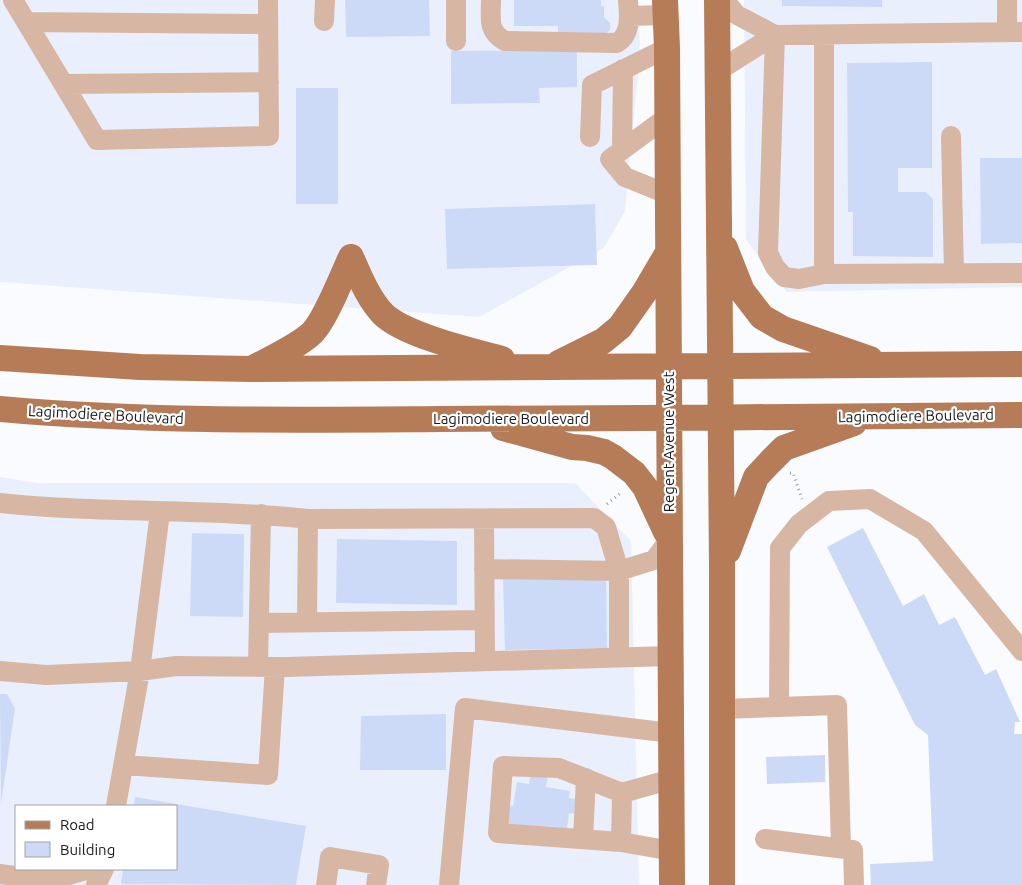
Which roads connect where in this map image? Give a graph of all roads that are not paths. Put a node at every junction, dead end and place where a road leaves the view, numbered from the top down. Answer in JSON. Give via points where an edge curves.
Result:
{"nodes":[{"id":1,"x":13,"y":0,"type":"edge"},
{"id":2,"x":268,"y":0,"type":"edge"},
{"id":3,"x":325,"y":0,"type":"edge"},
{"id":4,"x":456,"y":0,"type":"edge"},
{"id":5,"x":492,"y":0,"type":"edge"},
{"id":6,"x":717,"y":0,"type":"edge"},
{"id":7,"x":724,"y":0,"type":"edge"},
{"id":8,"x":1006,"y":0,"type":"edge"},
{"id":9,"x":628,"y":8,"type":"edge"},
{"id":10,"x":665,"y":8,"type":"edge"},
{"id":11,"x":324,"y":21,"type":"dead end"},
{"id":12,"x":26,"y":22,"type":"junction"},
{"id":13,"x":268,"y":24,"type":"junction"},
{"id":14,"x":1014,"y":32,"type":"edge"},
{"id":15,"x":775,"y":35,"type":"junction"},
{"id":16,"x":824,"y":36,"type":"junction"},
{"id":17,"x":456,"y":41,"type":"dead end"},
{"id":18,"x":667,"y":48,"type":"junction"},
{"id":19,"x":623,"y":70,"type":"junction"},
{"id":20,"x":718,"y":71,"type":"junction"},
{"id":21,"x":268,"y":82,"type":"junction"},
{"id":22,"x":64,"y":84,"type":"junction"},
{"id":23,"x":667,"y":117,"type":"junction"},
{"id":24,"x":951,"y":136,"type":"dead end"},
{"id":25,"x":590,"y":137,"type":"dead end"},
{"id":26,"x":622,"y":150,"type":"junction"},
{"id":27,"x":667,"y":194,"type":"junction"},
{"id":28,"x":719,"y":228,"type":"junction"},
{"id":29,"x":667,"y":253,"type":"junction"},
{"id":30,"x":1022,"y":273,"type":"edge"},
{"id":31,"x":824,"y":274,"type":"junction"},
{"id":32,"x":954,"y":274,"type":"junction"},
{"id":33,"x":0,"y":358,"type":"edge"},
{"id":34,"x":1022,"y":364,"type":"edge"},
{"id":35,"x":888,"y":365,"type":"junction"},
{"id":36,"x":669,"y":366,"type":"junction"},
{"id":37,"x":720,"y":366,"type":"junction"},
{"id":38,"x":540,"y":367,"type":"junction"},
{"id":39,"x":250,"y":369,"type":"junction"},
{"id":40,"x":0,"y":409,"type":"edge"},
{"id":41,"x":1022,"y":415,"type":"edge"},
{"id":42,"x":874,"y":416,"type":"junction"},
{"id":43,"x":669,"y":418,"type":"junction"},
{"id":44,"x":720,"y":418,"type":"junction"},
{"id":45,"x":468,"y":419,"type":"junction"},
{"id":46,"x":0,"y":503,"type":"edge"},
{"id":47,"x":160,"y":512,"type":"junction"},
{"id":48,"x":261,"y":514,"type":"junction"},
{"id":49,"x":308,"y":519,"type":"junction"},
{"id":50,"x":484,"y":519,"type":"junction"},
{"id":51,"x":670,"y":539,"type":"junction"},
{"id":52,"x":722,"y":566,"type":"junction"},
{"id":53,"x":484,"y":569,"type":"junction"},
{"id":54,"x":619,"y":571,"type":"junction"},
{"id":55,"x":484,"y":620,"type":"junction"},
{"id":56,"x":308,"y":622,"type":"junction"},
{"id":57,"x":259,"y":623,"type":"junction"},
{"id":58,"x":1022,"y":651,"type":"edge"},
{"id":59,"x":670,"y":656,"type":"junction"},
{"id":60,"x":619,"y":657,"type":"junction"},
{"id":61,"x":485,"y":661,"type":"junction"},
{"id":62,"x":266,"y":667,"type":"junction"},
{"id":63,"x":0,"y":671,"type":"edge"},
{"id":64,"x":140,"y":671,"type":"junction"},
{"id":65,"x":779,"y":707,"type":"junction"},
{"id":66,"x":722,"y":709,"type":"junction"},
{"id":67,"x":671,"y":734,"type":"junction"},
{"id":68,"x":124,"y":765,"type":"junction"},
{"id":69,"x":586,"y":778,"type":"junction"},
{"id":70,"x":672,"y":778,"type":"junction"},
{"id":71,"x":622,"y":793,"type":"junction"},
{"id":72,"x":116,"y":805,"type":"edge"},
{"id":73,"x":764,"y":838,"type":"dead end"},
{"id":74,"x":583,"y":839,"type":"junction"},
{"id":75,"x":621,"y":842,"type":"junction"},
{"id":76,"x":842,"y":848,"type":"junction"},
{"id":77,"x":672,"y":851,"type":"junction"},
{"id":78,"x":86,"y":870,"type":"edge"},
{"id":79,"x":104,"y":870,"type":"edge"},
{"id":80,"x":105,"y":870,"type":"edge"},
{"id":81,"x":0,"y":874,"type":"edge"},
{"id":82,"x":96,"y":885,"type":"edge"},
{"id":83,"x":108,"y":885,"type":"edge"},
{"id":84,"x":326,"y":885,"type":"edge"},
{"id":85,"x":376,"y":885,"type":"edge"},
{"id":86,"x":449,"y":885,"type":"edge"},
{"id":87,"x":672,"y":885,"type":"edge"},
{"id":88,"x":722,"y":885,"type":"edge"},
{"id":89,"x":854,"y":885,"type":"edge"}],
"edges":[{"from":1,"to":12,"type":"lane"},
{"from":2,"to":13,"type":"lane"},
{"from":3,"to":11,"type":"lane"},
{"from":4,"to":17,"type":"lane"},
{"from":5,"to":9,"type":"lane","via":[[492,30],[505,41],[617,43],[624,39],[629,24]]},
{"from":6,"to":20,"type":"main road"},
{"from":7,"to":15,"type":"lane","via":[[737,15]]},
{"from":8,"to":14,"type":"lane"},
{"from":9,"to":10,"type":"lane"},
{"from":10,"to":18,"type":"main road","name":"Regent Avenue West"},
{"from":12,"to":13,"type":"lane"},
{"from":12,"to":22,"type":"lane"},
{"from":13,"to":21,"type":"lane"},
{"from":14,"to":16,"type":"lane"},
{"from":15,"to":16,"type":"lane"},
{"from":15,"to":20,"type":"lane"},
{"from":15,"to":31,"type":"lane","via":[[768,253],[784,277],[799,279]]},
{"from":16,"to":31,"type":"lane"},
{"from":18,"to":19,"type":"lane"},
{"from":18,"to":23,"type":"main road","name":"Regent Avenue West"},
{"from":19,"to":25,"type":"lane","via":[[592,85]]},
{"from":19,"to":26,"type":"lane"},
{"from":20,"to":28,"type":"main road"},
{"from":21,"to":22,"type":"lane"},
{"from":21,"to":22,"type":"lane","via":[[269,136],[97,140]]},
{"from":23,"to":26,"type":"lane"},
{"from":23,"to":27,"type":"main road","name":"Regent Avenue West"},
{"from":24,"to":32,"type":"lane"},
{"from":26,"to":27,"type":"lane","via":[[610,159],[625,177]]},
{"from":27,"to":29,"type":"main road","name":"Regent Avenue West"},
{"from":28,"to":35,"type":"main road","via":[[742,290],[762,317],[783,329]]},
{"from":28,"to":37,"type":"main road"},
{"from":29,"to":36,"type":"main road","name":"Regent Avenue West"},
{"from":29,"to":38,"type":"main road","via":[[620,328],[603,341]]},
{"from":30,"to":32,"type":"lane"},
{"from":31,"to":32,"type":"lane"},
{"from":33,"to":39,"type":"main road","via":[[140,367]]},
{"from":34,"to":35,"type":"main road"},
{"from":35,"to":37,"type":"main road"},
{"from":36,"to":37,"type":"main road"},
{"from":36,"to":38,"type":"main road"},
{"from":36,"to":43,"type":"main road","name":"Regent Avenue West"},
{"from":37,"to":44,"type":"main road"},
{"from":38,"to":39,"type":"main road"},
{"from":38,"to":39,"type":"main road","via":[[439,341],[397,324],[384,314],[368,293],[351,252],[326,311],[312,333]]},
{"from":40,"to":45,"type":"main road","name":"Lagimodiere Boulevard","via":[[147,418]]},
{"from":41,"to":42,"type":"main road","name":"Lagimodiere Boulevard"},
{"from":42,"to":44,"type":"main road","name":"Lagimodiere Boulevard"},
{"from":42,"to":52,"type":"main road","via":[[784,448],[756,477]]},
{"from":43,"to":44,"type":"main road","name":"Lagimodiere Boulevard"},
{"from":43,"to":45,"type":"main road","name":"Lagimodiere Boulevard"},
{"from":43,"to":51,"type":"main road","name":"Regent Avenue West"},
{"from":44,"to":52,"type":"main road"},
{"from":45,"to":51,"type":"main road","via":[[604,452],[613,457],[634,473],[645,487]]},
{"from":46,"to":47,"type":"lane"},
{"from":47,"to":48,"type":"lane"},
{"from":47,"to":64,"type":"lane"},
{"from":48,"to":49,"type":"lane"},
{"from":48,"to":57,"type":"lane"},
{"from":49,"to":50,"type":"lane"},
{"from":49,"to":56,"type":"lane"},
{"from":50,"to":53,"type":"lane"},
{"from":50,"to":54,"type":"lane","via":[[594,518],[606,527]]},
{"from":51,"to":54,"type":"lane","via":[[654,560]]},
{"from":51,"to":59,"type":"main road","name":"Regent Avenue West"},
{"from":52,"to":66,"type":"main road"},
{"from":53,"to":54,"type":"lane"},
{"from":53,"to":55,"type":"lane"},
{"from":54,"to":60,"type":"lane"},
{"from":55,"to":56,"type":"lane"},
{"from":55,"to":61,"type":"lane"},
{"from":56,"to":57,"type":"lane"},
{"from":57,"to":62,"type":"lane"},
{"from":58,"to":65,"type":"lane","via":[[924,531],[870,499],[829,501],[799,524],[780,548]]},
{"from":59,"to":60,"type":"lane"},
{"from":59,"to":67,"type":"main road","name":"Regent Avenue West"},
{"from":60,"to":61,"type":"lane"},
{"from":61,"to":62,"type":"lane"},
{"from":62,"to":64,"type":"lane","via":[[176,666]]},
{"from":62,"to":68,"type":"lane","via":[[268,775]]},
{"from":63,"to":64,"type":"lane","via":[[46,674]]},
{"from":64,"to":68,"type":"lane"},
{"from":65,"to":66,"type":"lane"},
{"from":65,"to":76,"type":"lane","via":[[838,705]]},
{"from":66,"to":88,"type":"main road"},
{"from":67,"to":70,"type":"main road","name":"Regent Avenue West"},
{"from":67,"to":86,"type":"lane","via":[[465,708]]},
{"from":68,"to":72,"type":"lane"},
{"from":69,"to":71,"type":"lane"},
{"from":69,"to":74,"type":"lane"},
{"from":69,"to":74,"type":"lane","via":[[559,768],[502,766],[498,834]]},
{"from":70,"to":71,"type":"lane"},
{"from":70,"to":77,"type":"main road","name":"Regent Avenue West"},
{"from":71,"to":75,"type":"lane"},
{"from":73,"to":76,"type":"lane"},
{"from":74,"to":75,"type":"lane"},
{"from":75,"to":77,"type":"lane"},
{"from":76,"to":89,"type":"lane","via":[[853,850]]},
{"from":77,"to":87,"type":"main road","name":"Regent Avenue West"},
{"from":78,"to":81,"type":"lane","via":[[42,880]]},
{"from":79,"to":82,"type":"lane"},
{"from":80,"to":83,"type":"lane"},
{"from":84,"to":85,"type":"lane","via":[[330,857],[378,865]]}]}
